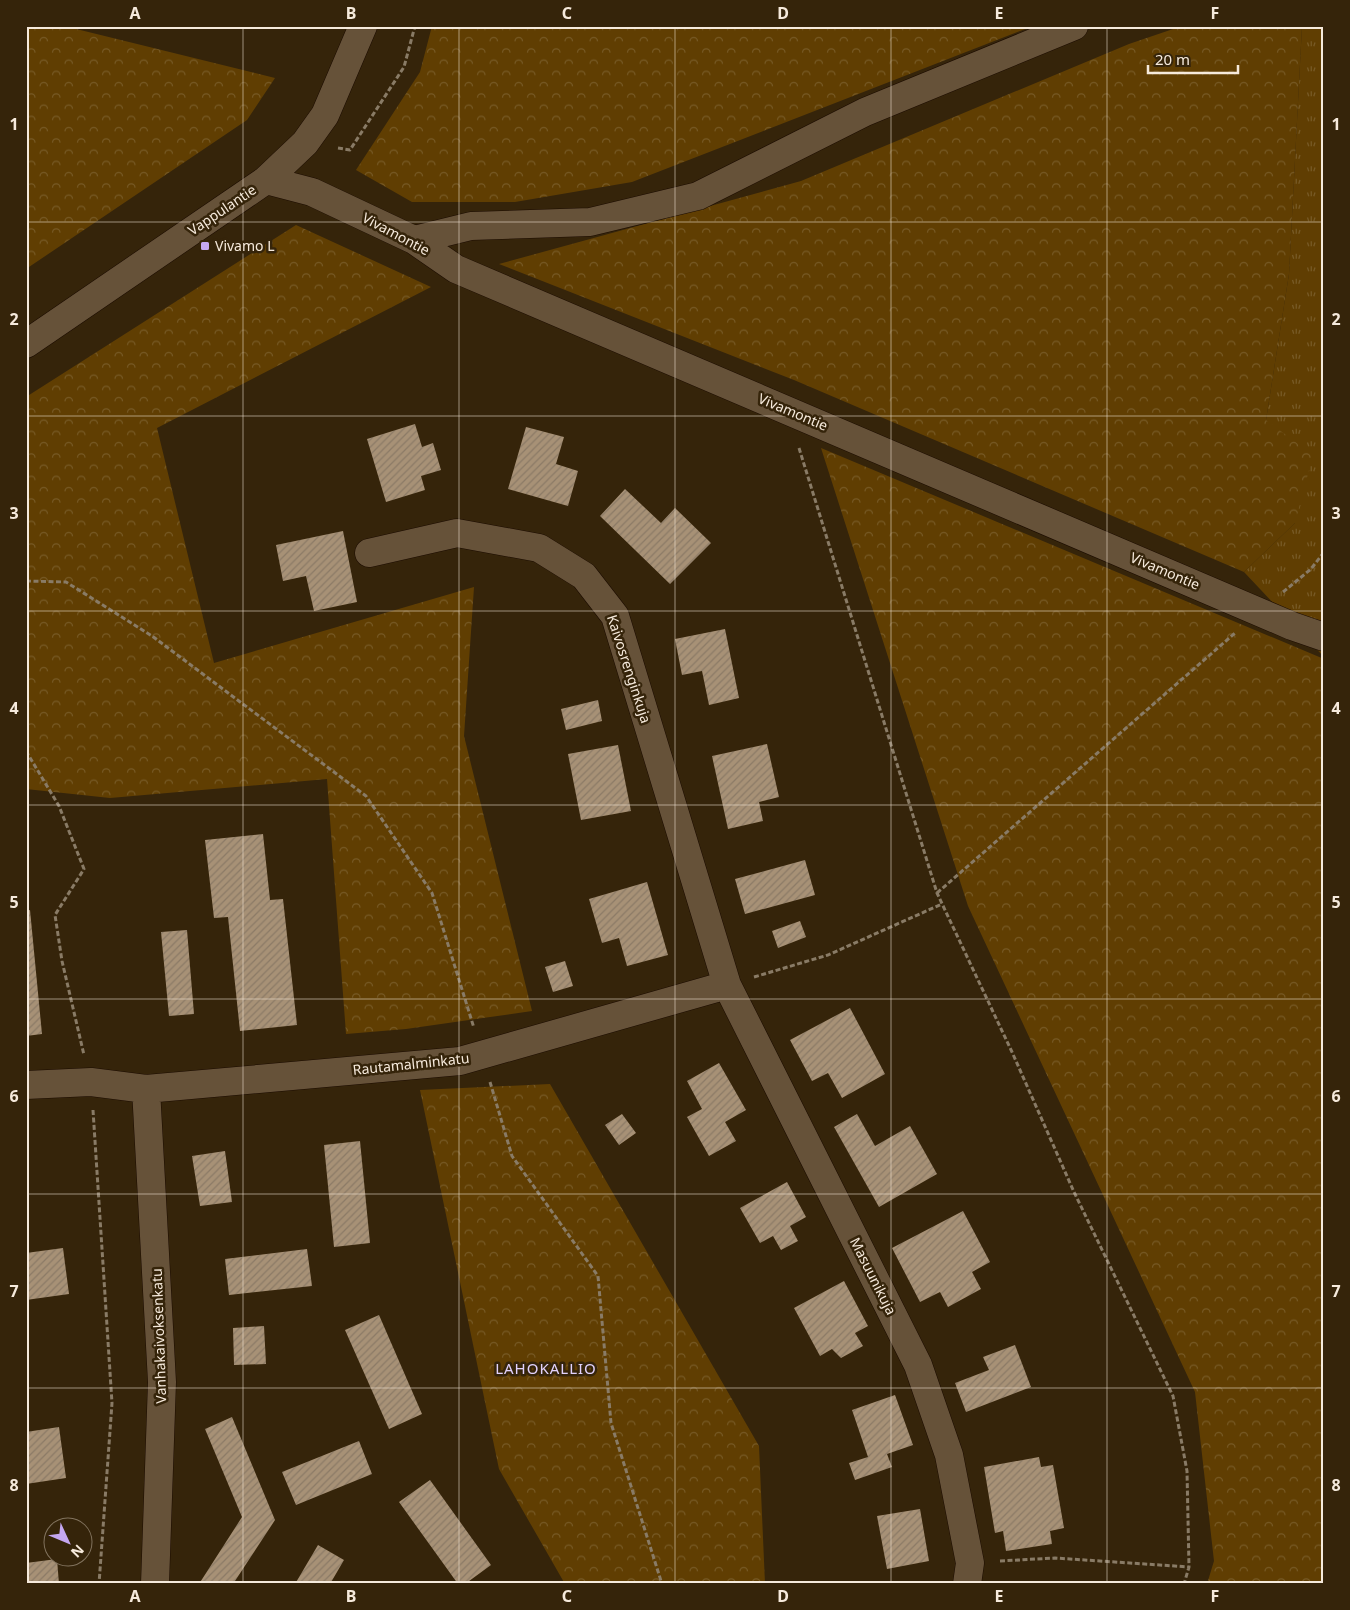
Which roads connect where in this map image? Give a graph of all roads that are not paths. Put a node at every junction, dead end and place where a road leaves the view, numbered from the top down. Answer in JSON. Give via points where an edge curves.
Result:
{"nodes":[{"id":1,"x":363,"y":26,"type":"edge"},
{"id":2,"x":1074,"y":26,"type":"edge"},
{"id":3,"x":266,"y":180,"type":"junction"},
{"id":4,"x":414,"y":240,"type":"junction"},
{"id":5,"x":26,"y":344,"type":"edge"},
{"id":6,"x":369,"y":553,"type":"dead end"},
{"id":7,"x":1324,"y":637,"type":"edge"},
{"id":8,"x":727,"y":985,"type":"junction"},
{"id":9,"x":26,"y":1085,"type":"edge"},
{"id":10,"x":146,"y":1089,"type":"junction"},
{"id":11,"x":968,"y":1573,"type":"edge"},
{"id":12,"x":156,"y":1584,"type":"edge"}],
"edges":[{"from":1,"to":3,"type":"street","name":"Vappulantie","via":[[325,115],[304,143]]},
{"from":2,"to":4,"type":"street","via":[[865,112],[698,196],[590,222],[471,226]]},
{"from":3,"to":4,"type":"street","name":"Vivamontie","via":[[312,192]]},
{"from":3,"to":5,"type":"street","name":"Vappulantie"},
{"from":4,"to":7,"type":"street","name":"Vivamontie","via":[[456,269]]},
{"from":6,"to":8,"type":"street","name":"Kaivosrenginkuja","via":[[457,533],[539,548],[584,576],[615,616]]},
{"from":8,"to":10,"type":"street","name":"Rautamalminkatu","via":[[460,1061]]},
{"from":8,"to":11,"type":"street","name":"Masuunikuja","via":[[918,1365],[950,1455]]},
{"from":9,"to":10,"type":"street","name":"Rautamalminkatu","via":[[91,1082]]},
{"from":10,"to":12,"type":"street","name":"Vanhakaivoksenkatu","via":[[162,1382]]}]}
